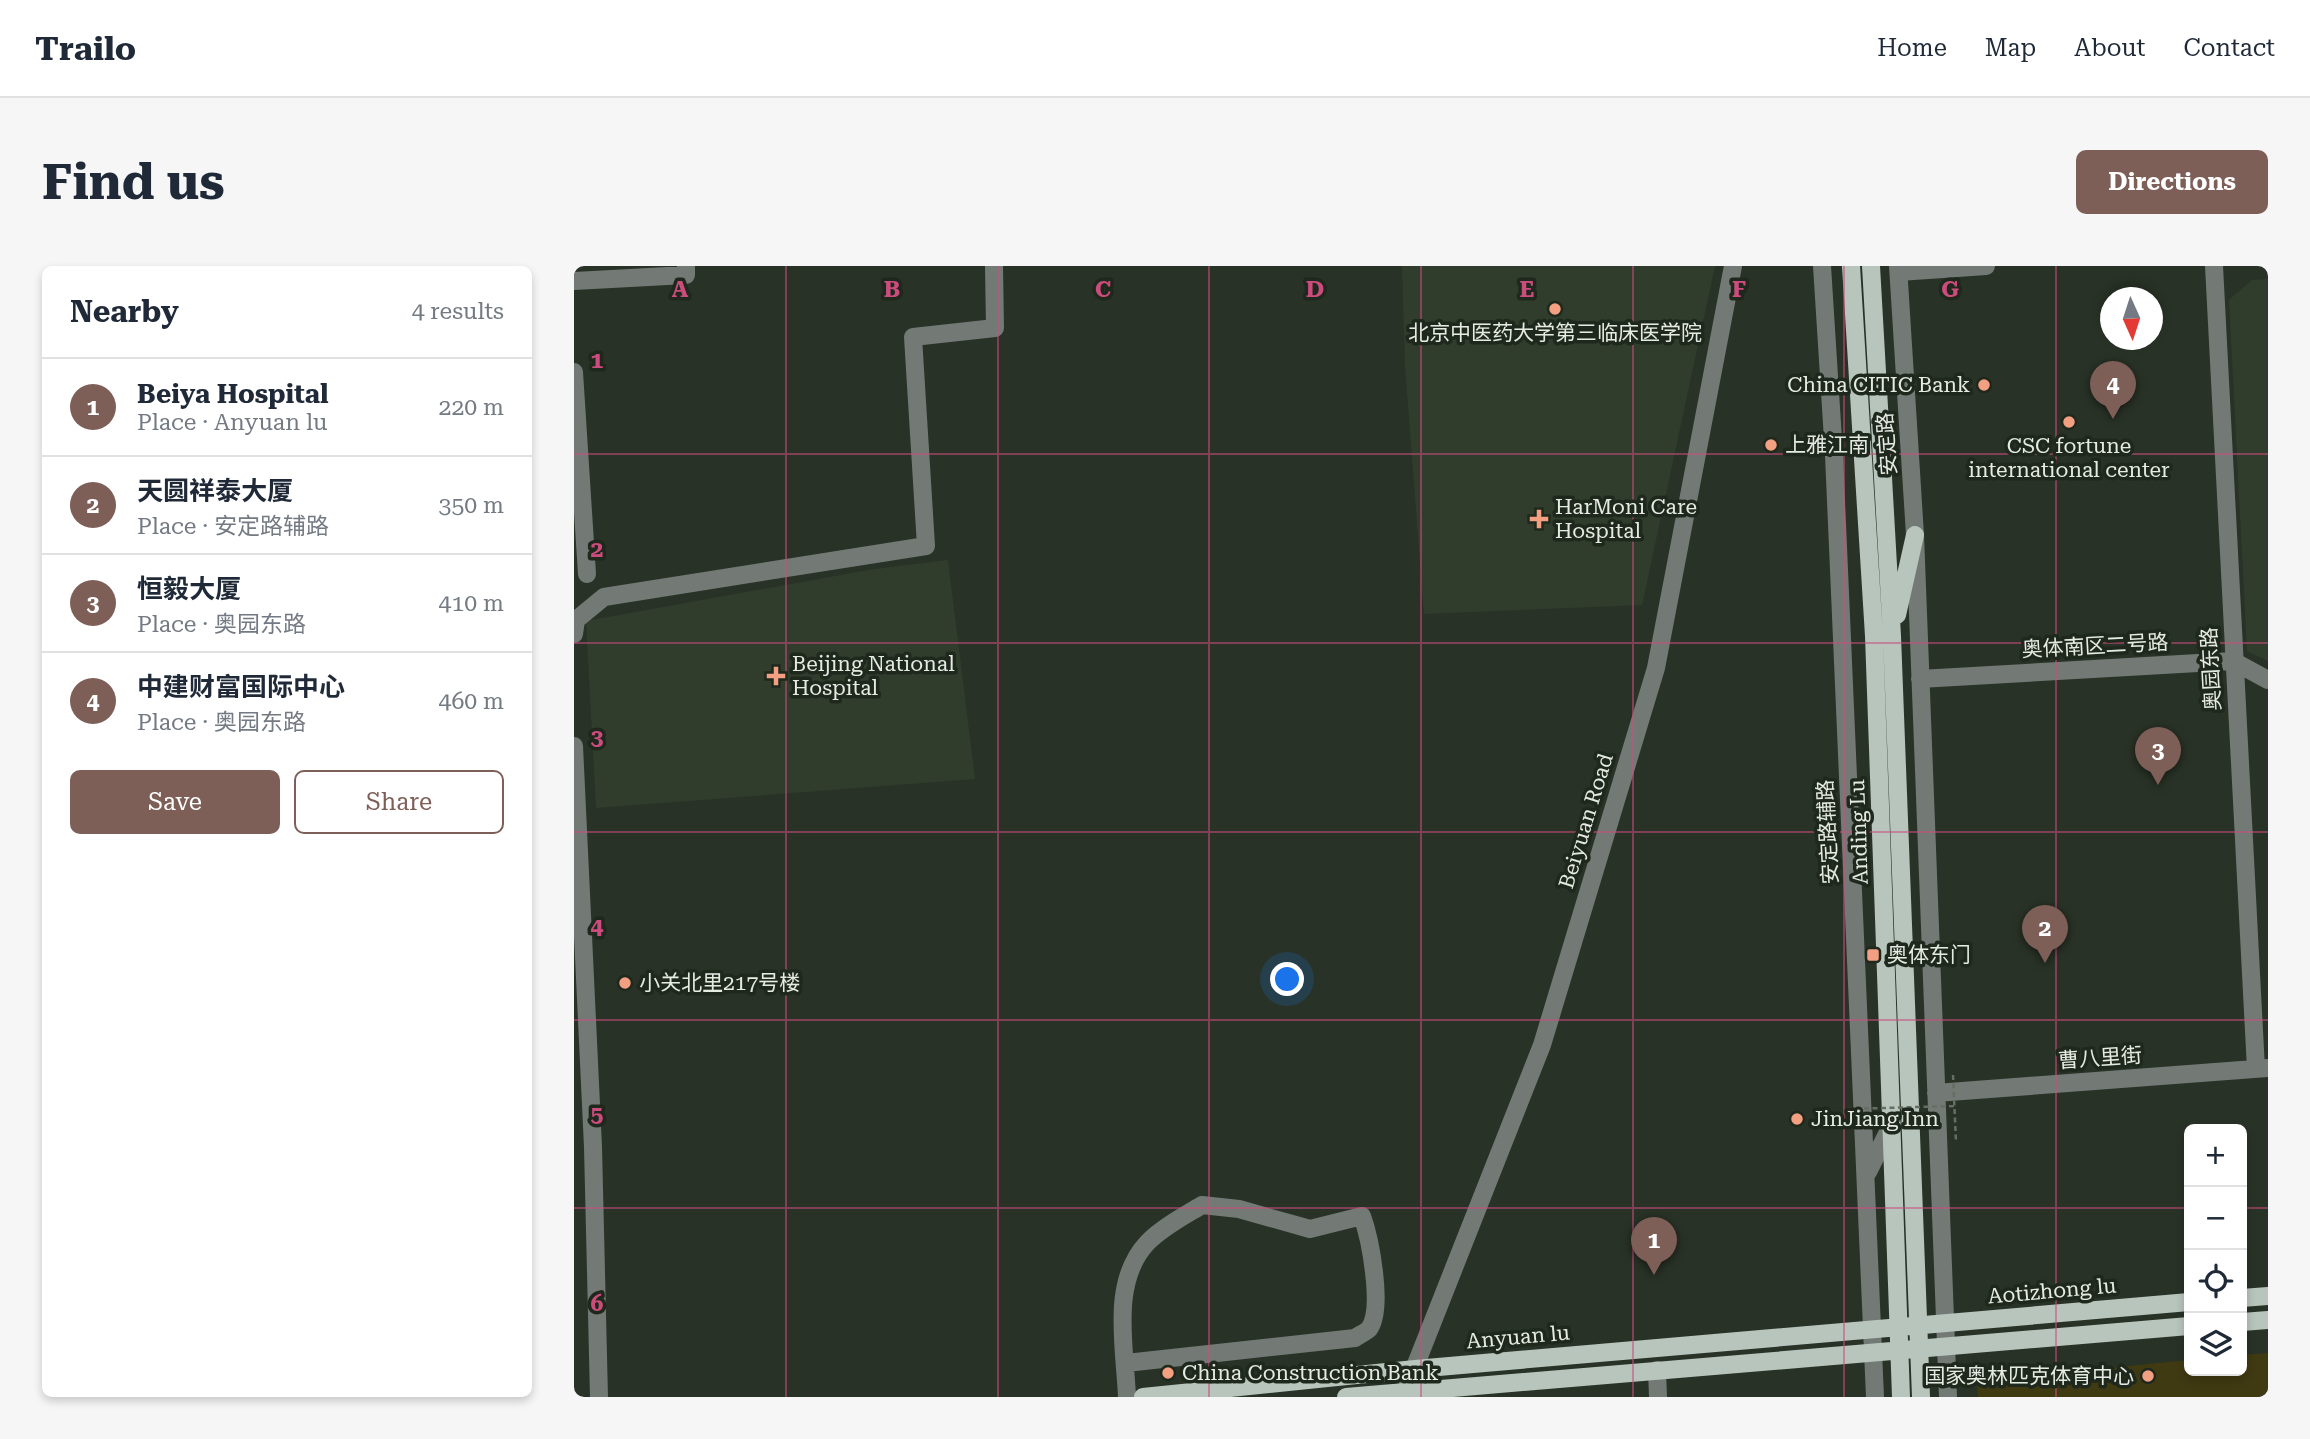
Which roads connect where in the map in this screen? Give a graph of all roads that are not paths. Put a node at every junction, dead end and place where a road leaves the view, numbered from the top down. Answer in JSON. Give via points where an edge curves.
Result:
{"nodes":[{"id":1,"x":686,"y":266,"type":"edge"},
{"id":2,"x":994,"y":266,"type":"edge"},
{"id":3,"x":1733,"y":266,"type":"edge"},
{"id":4,"x":1822,"y":266,"type":"edge"},
{"id":5,"x":1852,"y":266,"type":"edge"},
{"id":6,"x":1871,"y":266,"type":"edge"},
{"id":7,"x":1986,"y":266,"type":"edge"},
{"id":8,"x":2214,"y":266,"type":"edge"},
{"id":9,"x":1899,"y":269,"type":"edge"},
{"id":10,"x":574,"y":281,"type":"edge"},
{"id":11,"x":574,"y":372,"type":"edge"},
{"id":12,"x":1915,"y":536,"type":"junction"},
{"id":13,"x":587,"y":574,"type":"dead end"},
{"id":14,"x":574,"y":634,"type":"edge"},
{"id":15,"x":1892,"y":636,"type":"junction"},
{"id":16,"x":2233,"y":661,"type":"junction"},
{"id":17,"x":1920,"y":679,"type":"junction"},
{"id":18,"x":2268,"y":680,"type":"edge"},
{"id":19,"x":574,"y":746,"type":"edge"},
{"id":20,"x":2262,"y":1069,"type":"edge"},
{"id":21,"x":1936,"y":1093,"type":"junction"},
{"id":22,"x":1892,"y":1124,"type":"junction"},
{"id":23,"x":1866,"y":1175,"type":"junction"},
{"id":24,"x":2268,"y":1296,"type":"edge"},
{"id":25,"x":2247,"y":1298,"type":"edge"},
{"id":26,"x":2184,"y":1302,"type":"edge"},
{"id":27,"x":2268,"y":1320,"type":"edge"},
{"id":28,"x":1944,"y":1322,"type":"junction"},
{"id":29,"x":2247,"y":1322,"type":"edge"},
{"id":30,"x":1918,"y":1324,"type":"junction"},
{"id":31,"x":1899,"y":1326,"type":"junction"},
{"id":32,"x":2184,"y":1326,"type":"edge"},
{"id":33,"x":1873,"y":1329,"type":"junction"},
{"id":34,"x":1946,"y":1347,"type":"junction"},
{"id":35,"x":1919,"y":1349,"type":"junction"},
{"id":36,"x":1900,"y":1350,"type":"junction"},
{"id":37,"x":1873,"y":1353,"type":"junction"},
{"id":38,"x":1126,"y":1363,"type":"junction"},
{"id":39,"x":1415,"y":1369,"type":"junction"},
{"id":40,"x":1657,"y":1370,"type":"junction"},
{"id":41,"x":1404,"y":1394,"type":"edge"},
{"id":42,"x":600,"y":1397,"type":"edge"},
{"id":43,"x":1127,"y":1397,"type":"edge"},
{"id":44,"x":1143,"y":1397,"type":"edge"},
{"id":45,"x":1346,"y":1397,"type":"edge"},
{"id":46,"x":1658,"y":1397,"type":"edge"},
{"id":47,"x":1875,"y":1397,"type":"edge"},
{"id":48,"x":1901,"y":1397,"type":"edge"},
{"id":49,"x":1921,"y":1397,"type":"edge"},
{"id":50,"x":1948,"y":1397,"type":"edge"}],
"edges":[{"from":1,"to":10,"type":"street","via":[[686,275]]},
{"from":2,"to":14,"type":"street","via":[[995,328],[913,337],[926,546],[604,597],[576,620]]},
{"from":3,"to":39,"type":"street","name":"Beiyuan Road","via":[[1656,668],[1542,1045]]},
{"from":4,"to":23,"type":"street","name":"安定路辅路"},
{"from":5,"to":22,"type":"main road","name":"Anding Lu","via":[[1874,636]]},
{"from":6,"to":15,"type":"main road","name":"Anding Lu"},
{"from":7,"to":9,"type":"street"},
{"from":8,"to":16,"type":"street","name":"奥园东路"},
{"from":9,"to":12,"type":"street","name":"安定路"},
{"from":11,"to":13,"type":"street"},
{"from":12,"to":15,"type":"main road"},
{"from":12,"to":17,"type":"street"},
{"from":15,"to":30,"type":"main road","name":"Anding Lu"},
{"from":16,"to":17,"type":"street","name":"奥体南区二号路"},
{"from":16,"to":18,"type":"street"},
{"from":16,"to":20,"type":"street","name":"奥园东路"},
{"from":17,"to":21,"type":"street"},
{"from":19,"to":42,"type":"street","via":[[592,1106]]},
{"from":20,"to":21,"type":"street","name":"曹八里街"},
{"from":21,"to":28,"type":"street"},
{"from":22,"to":23,"type":"street"},
{"from":22,"to":31,"type":"main road","name":"Anding Lu"},
{"from":23,"to":33,"type":"street","name":"安定路辅路"},
{"from":24,"to":25,"type":"main road"},
{"from":26,"to":28,"type":"main road","name":"Aotizhong lu"},
{"from":27,"to":29,"type":"main road"},
{"from":28,"to":30,"type":"main road","name":"Aotizhong lu"},
{"from":28,"to":34,"type":"street"},
{"from":30,"to":31,"type":"main road","name":"Aotizhong lu"},
{"from":30,"to":35,"type":"main road","name":"Anding Lu"},
{"from":31,"to":33,"type":"main road","name":"Anyuan lu"},
{"from":31,"to":36,"type":"main road","name":"Anding Lu"},
{"from":32,"to":34,"type":"main road"},
{"from":33,"to":37,"type":"street","name":"安定路辅路"},
{"from":33,"to":39,"type":"main road","name":"Anyuan lu"},
{"from":34,"to":35,"type":"main road"},
{"from":34,"to":50,"type":"street"},
{"from":35,"to":36,"type":"main road"},
{"from":35,"to":49,"type":"main road","name":"Anding Lu"},
{"from":36,"to":37,"type":"main road"},
{"from":36,"to":48,"type":"main road","name":"Anding Lu"},
{"from":37,"to":40,"type":"main road"},
{"from":37,"to":47,"type":"street","name":"安定路辅路"},
{"from":38,"to":38,"type":"street","via":[[1356,1338],[1369,1328],[1377,1308],[1362,1216],[1310,1229],[1239,1209],[1202,1205],[1149,1242],[1132,1263],[1123,1293]]},
{"from":38,"to":43,"type":"street"},
{"from":39,"to":41,"type":"street","name":"Beiyuan Road"},
{"from":39,"to":44,"type":"main road","name":"Anyuan lu"},
{"from":40,"to":41,"type":"main road"},
{"from":40,"to":46,"type":"street"},
{"from":41,"to":45,"type":"main road"}]}
